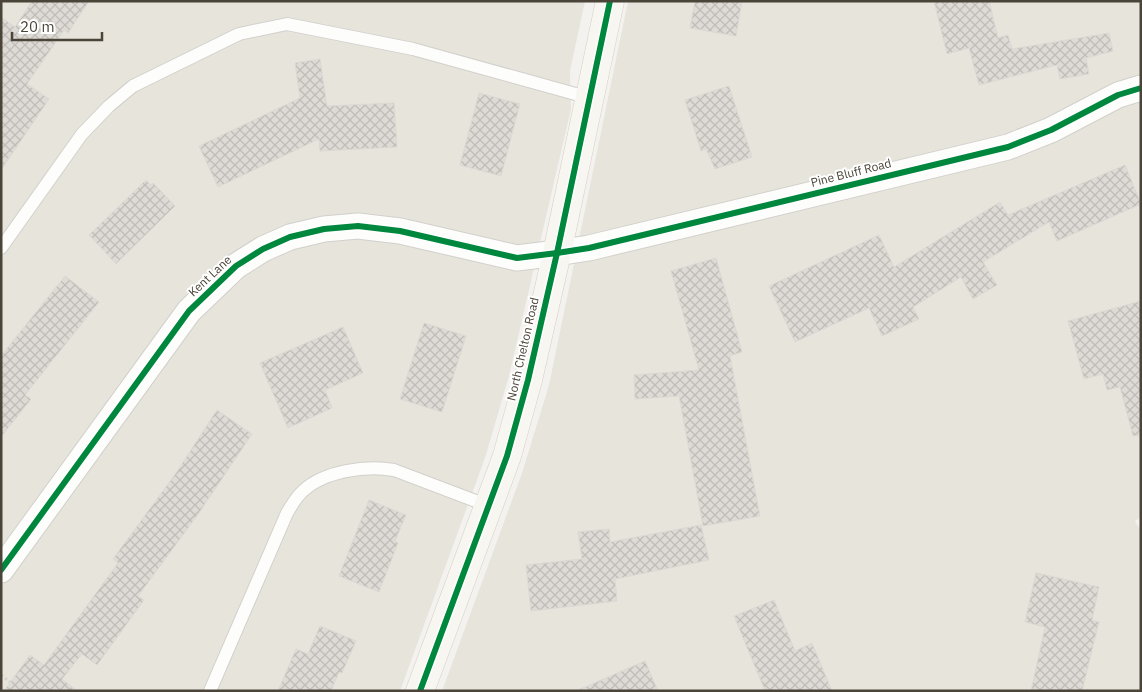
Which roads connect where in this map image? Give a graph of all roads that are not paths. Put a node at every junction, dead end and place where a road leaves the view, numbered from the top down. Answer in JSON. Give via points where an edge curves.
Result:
{"nodes":[{"id":1,"x":610,"y":1,"type":"edge"},
{"id":2,"x":1141,"y":88,"type":"edge"},
{"id":3,"x":590,"y":98,"type":"junction"},
{"id":4,"x":1,"y":248,"type":"edge"},
{"id":5,"x":557,"y":252,"type":"junction"},
{"id":6,"x":488,"y":506,"type":"junction"},
{"id":7,"x":1,"y":570,"type":"edge"},
{"id":8,"x":210,"y":691,"type":"edge"},
{"id":9,"x":420,"y":691,"type":"edge"}],
"edges":[{"from":1,"to":3,"type":"street","name":"North Chelton Road"},
{"from":2,"to":5,"type":"street","name":"Pine Bluff Road","via":[[1118,95],[1051,130],[1008,147],[589,248]]},
{"from":3,"to":4,"type":"lane","via":[[414,49],[287,24],[239,34],[133,86],[110,106],[82,134]]},
{"from":3,"to":5,"type":"street","name":"North Chelton Road"},
{"from":5,"to":6,"type":"street","name":"North Chelton Road","via":[[528,380],[507,456]]},
{"from":5,"to":7,"type":"street","name":"Kent Lane","via":[[517,258],[400,231],[358,226],[290,237],[262,249],[236,266],[189,311]]},
{"from":6,"to":8,"type":"lane","via":[[379,467],[342,472],[305,489],[287,513]]},
{"from":6,"to":9,"type":"street","name":"North Chelton Road"}]}
